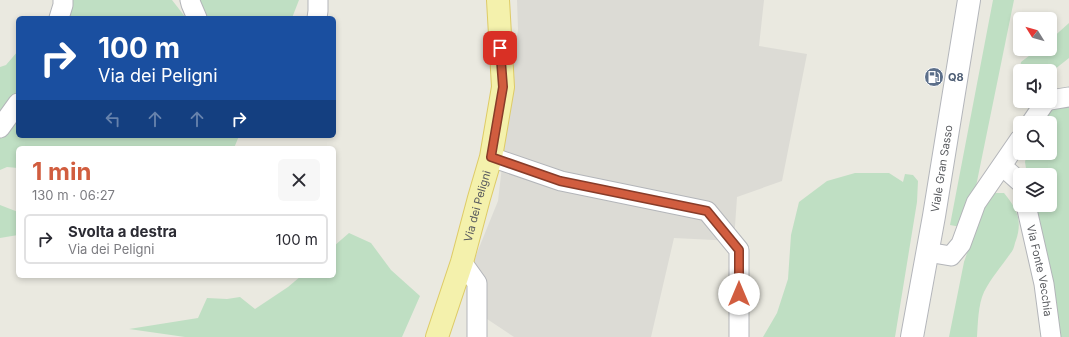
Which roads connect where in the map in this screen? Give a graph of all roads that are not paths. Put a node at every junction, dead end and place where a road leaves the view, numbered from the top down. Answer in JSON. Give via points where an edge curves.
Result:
{"nodes":[{"id":1,"x":62,"y":0,"type":"edge"},
{"id":2,"x":190,"y":0,"type":"edge"},
{"id":3,"x":318,"y":0,"type":"edge"},
{"id":4,"x":498,"y":0,"type":"edge"},
{"id":5,"x":969,"y":0,"type":"edge"},
{"id":6,"x":60,"y":16,"type":"edge"},
{"id":7,"x":197,"y":16,"type":"edge"},
{"id":8,"x":317,"y":16,"type":"edge"},
{"id":9,"x":1069,"y":97,"type":"edge"},
{"id":10,"x":1057,"y":99,"type":"edge"},
{"id":11,"x":16,"y":106,"type":"edge"},
{"id":12,"x":0,"y":128,"type":"edge"},
{"id":13,"x":1013,"y":150,"type":"edge"},
{"id":14,"x":491,"y":157,"type":"junction"},
{"id":15,"x":1002,"y":166,"type":"junction"},
{"id":16,"x":1013,"y":176,"type":"edge"},
{"id":17,"x":1028,"y":212,"type":"edge"},
{"id":18,"x":927,"y":252,"type":"junction"},
{"id":19,"x":462,"y":262,"type":"junction"},
{"id":20,"x":437,"y":337,"type":"edge"},
{"id":21,"x":477,"y":337,"type":"edge"},
{"id":22,"x":739,"y":337,"type":"edge"},
{"id":23,"x":912,"y":337,"type":"edge"},
{"id":24,"x":1051,"y":337,"type":"edge"}],
"edges":[{"from":1,"to":6,"type":"street"},
{"from":2,"to":7,"type":"street"},
{"from":3,"to":8,"type":"street"},
{"from":4,"to":14,"type":"main road","name":"Via dei Peligni","via":[[503,87]]},
{"from":5,"to":18,"type":"main road","name":"Viale Gran Sasso"},
{"from":9,"to":10,"type":"street"},
{"from":11,"to":12,"type":"street"},
{"from":13,"to":15,"type":"street"},
{"from":14,"to":19,"type":"main road","name":"Via dei Peligni"},
{"from":14,"to":22,"type":"street","via":[[560,181],[707,211],[739,250]]},
{"from":15,"to":16,"type":"street"},
{"from":15,"to":18,"type":"street","via":[[976,203],[961,244],[951,256]]},
{"from":17,"to":24,"type":"street","name":"Via Fonte Vecchia","via":[[1044,284]]},
{"from":18,"to":23,"type":"main road","name":"Viale Gran Sasso"},
{"from":19,"to":20,"type":"main road","name":"Via dei Peligni"},
{"from":19,"to":21,"type":"street","via":[[477,283]]}]}
